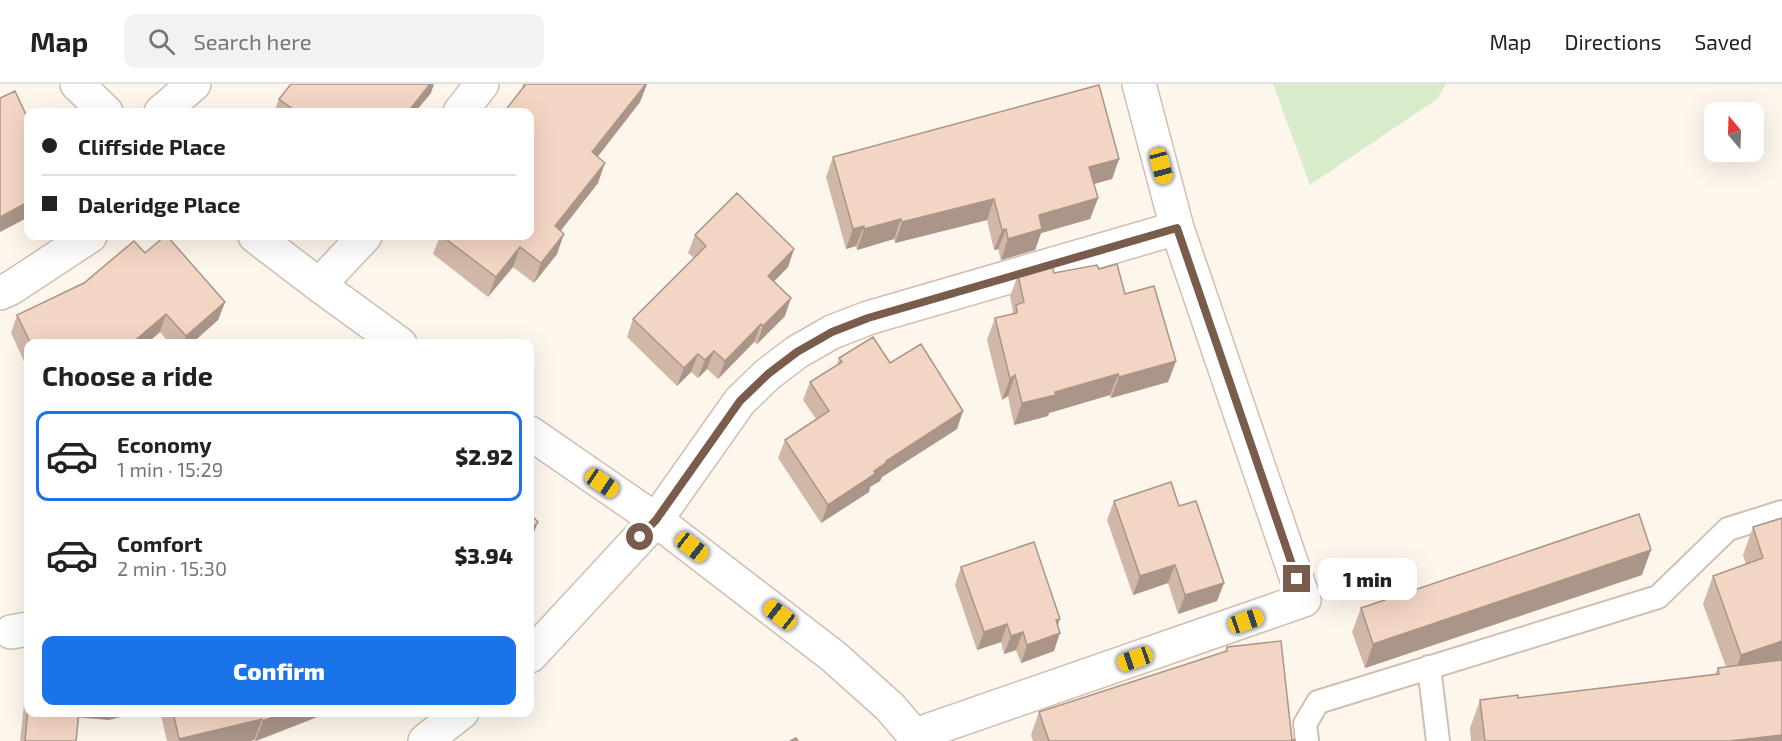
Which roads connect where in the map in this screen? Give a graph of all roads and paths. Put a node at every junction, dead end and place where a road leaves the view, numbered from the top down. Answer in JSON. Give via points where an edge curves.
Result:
{"nodes":[{"id":1,"x":77,"y":84,"type":"edge"},
{"id":2,"x":194,"y":84,"type":"edge"},
{"id":3,"x":482,"y":84,"type":"edge"},
{"id":4,"x":1139,"y":84,"type":"edge"},
{"id":5,"x":102,"y":108,"type":"edge"},
{"id":6,"x":166,"y":108,"type":"edge"},
{"id":7,"x":463,"y":108,"type":"edge"},
{"id":8,"x":1177,"y":228,"type":"junction"},
{"id":9,"x":84,"y":240,"type":"edge"},
{"id":10,"x":260,"y":240,"type":"edge"},
{"id":11,"x":362,"y":240,"type":"edge"},
{"id":12,"x":319,"y":285,"type":"junction"},
{"id":13,"x":0,"y":293,"type":"edge"},
{"id":14,"x":393,"y":339,"type":"edge"},
{"id":15,"x":534,"y":436,"type":"edge"},
{"id":16,"x":1782,"y":512,"type":"edge"},
{"id":17,"x":656,"y":520,"type":"junction"},
{"id":18,"x":534,"y":652,"type":"edge"},
{"id":19,"x":1430,"y":668,"type":"junction"},
{"id":20,"x":456,"y":717,"type":"edge"},
{"id":21,"x":917,"y":738,"type":"edge"},
{"id":22,"x":425,"y":741,"type":"edge"},
{"id":23,"x":1307,"y":741,"type":"edge"},
{"id":24,"x":1438,"y":741,"type":"edge"}],
"edges":[{"from":1,"to":5,"type":"street"},
{"from":2,"to":6,"type":"street"},
{"from":3,"to":7,"type":"street"},
{"from":4,"to":8,"type":"street"},
{"from":8,"to":17,"type":"street","via":[[868,318],[832,332],[797,352],[740,401]]},
{"from":8,"to":21,"type":"street","via":[[1304,600]]},
{"from":9,"to":13,"type":"street"},
{"from":10,"to":12,"type":"street"},
{"from":11,"to":12,"type":"street"},
{"from":12,"to":14,"type":"street"},
{"from":15,"to":17,"type":"street"},
{"from":16,"to":19,"type":"lane","via":[[1728,530],[1658,597]]},
{"from":17,"to":18,"type":"street"},
{"from":17,"to":21,"type":"street","via":[[833,656]]},
{"from":19,"to":23,"type":"lane","via":[[1318,702],[1305,724]]},
{"from":19,"to":24,"type":"lane"},
{"from":20,"to":22,"type":"street"}]}
